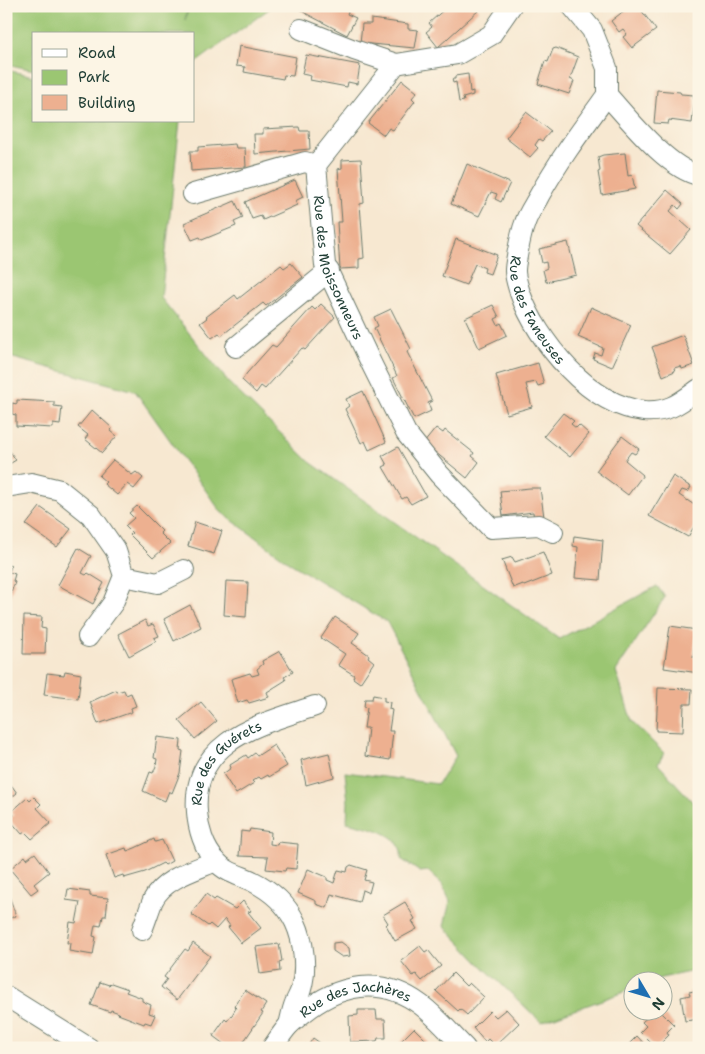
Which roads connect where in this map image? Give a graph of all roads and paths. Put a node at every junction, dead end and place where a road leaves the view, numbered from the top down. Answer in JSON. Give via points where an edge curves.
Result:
{"nodes":[{"id":1,"x":511,"y":6,"type":"edge"},
{"id":2,"x":572,"y":6,"type":"edge"},
{"id":3,"x":301,"y":29,"type":"dead end"},
{"id":4,"x":396,"y":64,"type":"junction"},
{"id":5,"x":607,"y":95,"type":"junction"},
{"id":6,"x":316,"y":165,"type":"junction"},
{"id":7,"x":699,"y":175,"type":"edge"},
{"id":8,"x":193,"y":194,"type":"dead end"},
{"id":9,"x":329,"y":271,"type":"junction"},
{"id":10,"x":236,"y":347,"type":"dead end"},
{"id":11,"x":699,"y":389,"type":"edge"},
{"id":12,"x":6,"y":487,"type":"edge"},
{"id":13,"x":553,"y":532,"type":"dead end"},
{"id":14,"x":184,"y":570,"type":"dead end"},
{"id":15,"x":124,"y":576,"type":"junction"},
{"id":16,"x":88,"y":637,"type":"dead end"},
{"id":17,"x":315,"y":706,"type":"dead end"},
{"id":18,"x":216,"y":861,"type":"junction"},
{"id":19,"x":142,"y":930,"type":"dead end"},
{"id":20,"x":6,"y":996,"type":"edge"},
{"id":21,"x":289,"y":1025,"type":"junction"},
{"id":22,"x":89,"y":1048,"type":"edge"},
{"id":23,"x":272,"y":1048,"type":"edge"},
{"id":24,"x":465,"y":1048,"type":"edge"}],
"edges":[{"from":1,"to":4,"type":"street","via":[[491,35],[458,54]]},
{"from":2,"to":5,"type":"street","via":[[592,30],[598,45],[607,68]]},
{"from":3,"to":4,"type":"street"},
{"from":4,"to":6,"type":"street"},
{"from":5,"to":7,"type":"street","via":[[654,148],[690,174]]},
{"from":5,"to":11,"type":"street","name":"Rue des Faneuses","via":[[556,164],[525,222],[515,271],[519,288],[535,327],[553,351],[573,374],[610,400],[644,411],[656,410],[679,404]]},
{"from":6,"to":8,"type":"street","via":[[305,162]]},
{"from":6,"to":9,"type":"street","name":"Rue des Moissonneurs","via":[[325,265]]},
{"from":9,"to":10,"type":"street"},
{"from":9,"to":13,"type":"street","name":"Rue des Moissonneurs","via":[[406,433],[439,474],[492,528],[539,525]]},
{"from":12,"to":15,"type":"street","via":[[31,483],[60,490],[91,515],[116,552]]},
{"from":14,"to":15,"type":"street","via":[[158,583]]},
{"from":15,"to":16,"type":"street","via":[[113,603]]},
{"from":17,"to":18,"type":"street","name":"Rue des Guérets","via":[[240,733],[228,741],[206,767],[196,802],[206,848]]},
{"from":18,"to":19,"type":"street","via":[[188,872],[160,890]]},
{"from":18,"to":21,"type":"street","name":"Rue des Guérets","via":[[265,888],[280,900],[296,924],[303,949],[303,976]]},
{"from":20,"to":22,"type":"street"},
{"from":21,"to":23,"type":"street","name":"Rue des Jachères"},
{"from":21,"to":24,"type":"street","name":"Rue des Jachères","via":[[327,997],[345,989],[372,986],[390,989],[421,1005]]}]}
